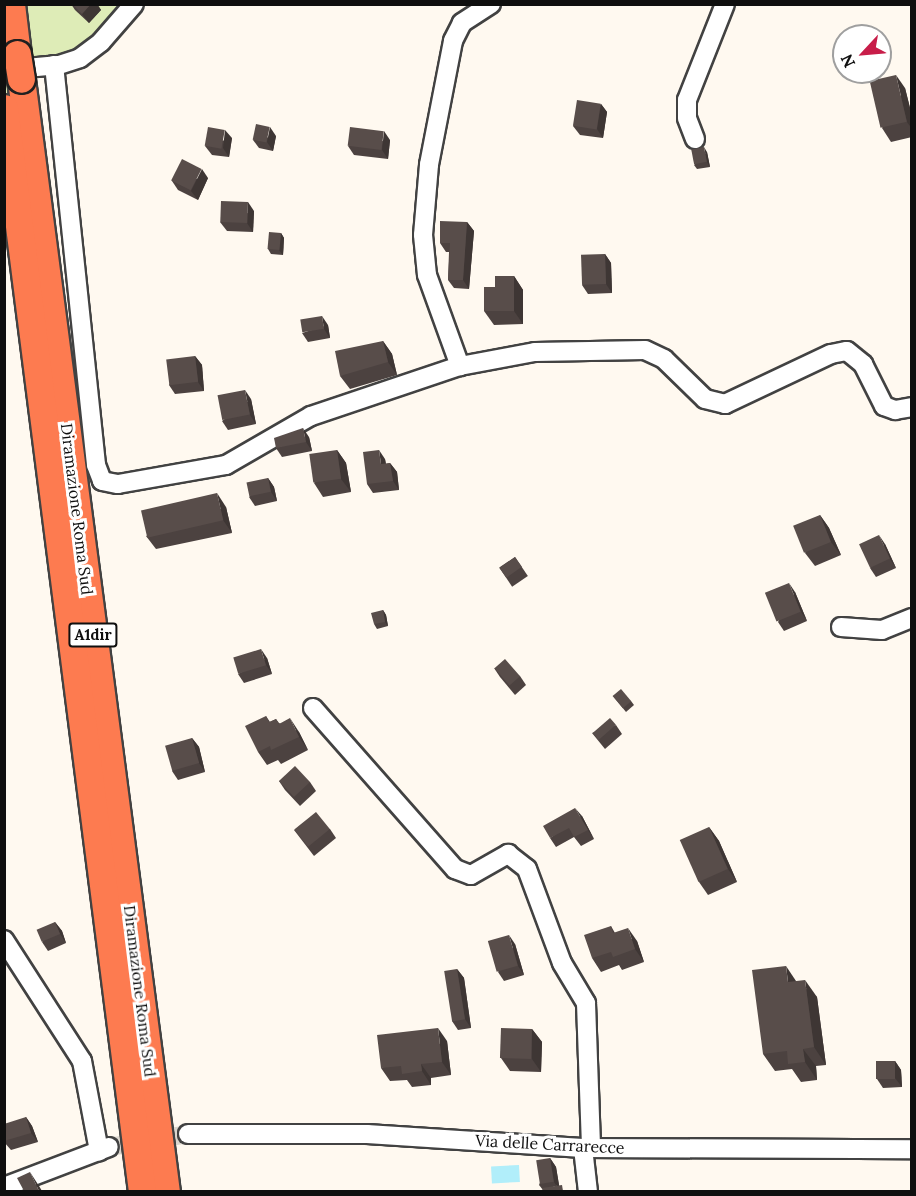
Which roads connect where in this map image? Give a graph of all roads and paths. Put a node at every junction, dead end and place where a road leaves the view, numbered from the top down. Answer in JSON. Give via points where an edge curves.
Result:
{"nodes":[{"id":1,"x":10,"y":4,"type":"edge"},
{"id":2,"x":134,"y":4,"type":"edge"},
{"id":3,"x":491,"y":4,"type":"edge"},
{"id":4,"x":725,"y":4,"type":"edge"},
{"id":5,"x":54,"y":65,"type":"junction"},
{"id":6,"x":14,"y":68,"type":"edge"},
{"id":7,"x":4,"y":108,"type":"edge"},
{"id":8,"x":695,"y":139,"type":"dead end"},
{"id":9,"x":460,"y":366,"type":"junction"},
{"id":10,"x":912,"y":406,"type":"edge"},
{"id":11,"x":912,"y":618,"type":"edge"},
{"id":12,"x":841,"y":627,"type":"dead end"},
{"id":13,"x":313,"y":708,"type":"dead end"},
{"id":14,"x":4,"y":940,"type":"edge"},
{"id":15,"x":188,"y":1134,"type":"tunnel mouth"},
{"id":16,"x":587,"y":1148,"type":"junction"},
{"id":17,"x":912,"y":1149,"type":"edge"},
{"id":18,"x":4,"y":1187,"type":"edge"},
{"id":19,"x":142,"y":1191,"type":"edge"},
{"id":20,"x":166,"y":1191,"type":"edge"},
{"id":21,"x":588,"y":1191,"type":"edge"}],
"edges":[{"from":1,"to":6,"type":"highway","name":"Diramazione Roma Sud","number":"A1dir"},
{"from":2,"to":5,"type":"street","via":[[101,42],[80,58]]},
{"from":3,"to":9,"type":"street","via":[[462,23],[453,41],[429,165],[423,235],[427,275]]},
{"from":4,"to":8,"type":"street","via":[[687,100],[687,118]]},
{"from":5,"to":6,"type":"street"},
{"from":5,"to":9,"type":"street","via":[[96,465],[102,481],[118,484],[226,465],[311,416]]},
{"from":6,"to":20,"type":"highway","name":"Diramazione Roma Sud","number":"A1dir"},
{"from":7,"to":19,"type":"highway","name":"Diramazione Roma Sud","number":"A1dir"},
{"from":9,"to":10,"type":"street","via":[[535,352],[645,350],[664,359],[705,399],[725,404],[831,354],[847,351],[863,363],[884,406],[895,410]]},
{"from":11,"to":12,"type":"street","via":[[882,630]]},
{"from":13,"to":16,"type":"street","via":[[455,869],[471,875],[508,854],[526,868],[565,969],[586,1003]]},
{"from":14,"to":18,"type":"street","via":[[82,1061],[104,1149]]},
{"from":15,"to":16,"type":"street","name":"Via delle Carrarecce","via":[[367,1134]]},
{"from":16,"to":17,"type":"street","name":"Via delle Carrarecce"},
{"from":16,"to":21,"type":"street"}]}
